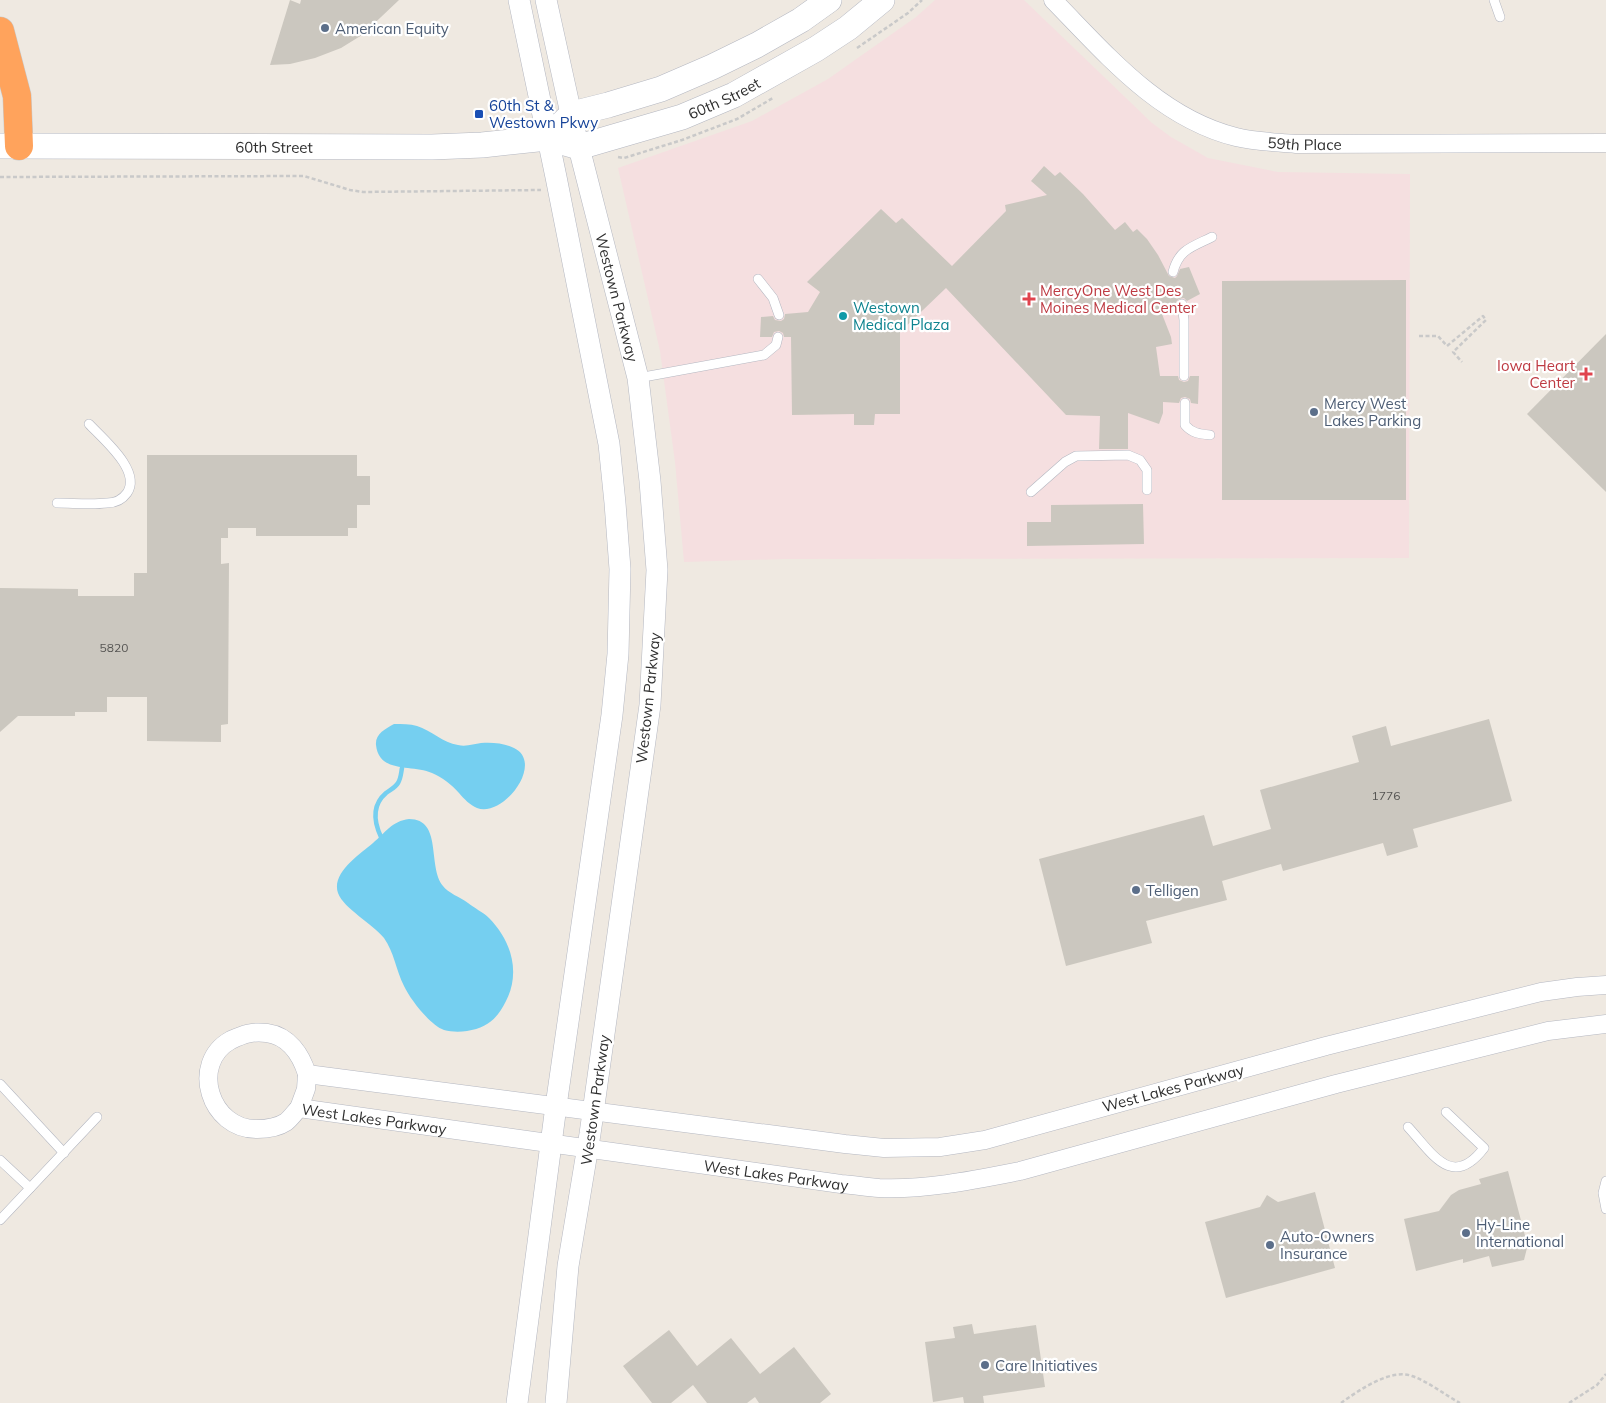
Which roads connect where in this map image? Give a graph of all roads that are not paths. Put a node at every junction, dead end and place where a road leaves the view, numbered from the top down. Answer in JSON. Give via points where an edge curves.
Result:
{"nodes":[{"id":1,"x":519,"y":0,"type":"edge"},
{"id":2,"x":546,"y":0,"type":"edge"},
{"id":3,"x":829,"y":0,"type":"edge"},
{"id":4,"x":882,"y":0,"type":"edge"},
{"id":5,"x":1053,"y":0,"type":"edge"},
{"id":6,"x":1494,"y":0,"type":"edge"},
{"id":7,"x":1500,"y":17,"type":"dead end"},
{"id":8,"x":0,"y":31,"type":"edge"},
{"id":9,"x":572,"y":114,"type":"junction"},
{"id":10,"x":547,"y":138,"type":"junction"},
{"id":11,"x":1606,"y":143,"type":"edge"},
{"id":12,"x":9,"y":146,"type":"edge"},
{"id":13,"x":579,"y":148,"type":"junction"},
{"id":14,"x":1212,"y":237,"type":"dead end"},
{"id":15,"x":1173,"y":272,"type":"dead end"},
{"id":16,"x":758,"y":279,"type":"dead end"},
{"id":17,"x":1182,"y":304,"type":"dead end"},
{"id":18,"x":779,"y":315,"type":"dead end"},
{"id":19,"x":778,"y":337,"type":"dead end"},
{"id":20,"x":1184,"y":376,"type":"dead end"},
{"id":21,"x":638,"y":378,"type":"junction"},
{"id":22,"x":1184,"y":403,"type":"dead end"},
{"id":23,"x":89,"y":424,"type":"dead end"},
{"id":24,"x":1210,"y":434,"type":"dead end"},
{"id":25,"x":1147,"y":490,"type":"dead end"},
{"id":26,"x":1031,"y":492,"type":"dead end"},
{"id":27,"x":57,"y":503,"type":"dead end"},
{"id":28,"x":1606,"y":985,"type":"edge"},
{"id":29,"x":1606,"y":1024,"type":"edge"},
{"id":30,"x":307,"y":1074,"type":"junction"},
{"id":31,"x":0,"y":1084,"type":"edge"},
{"id":32,"x":556,"y":1106,"type":"junction"},
{"id":33,"x":299,"y":1108,"type":"junction"},
{"id":34,"x":594,"y":1112,"type":"junction"},
{"id":35,"x":1446,"y":1112,"type":"dead end"},
{"id":36,"x":97,"y":1117,"type":"dead end"},
{"id":37,"x":1408,"y":1127,"type":"dead end"},
{"id":38,"x":552,"y":1144,"type":"junction"},
{"id":39,"x":588,"y":1149,"type":"junction"},
{"id":40,"x":64,"y":1153,"type":"junction"},
{"id":41,"x":0,"y":1160,"type":"edge"},
{"id":42,"x":1606,"y":1182,"type":"edge"},
{"id":43,"x":30,"y":1188,"type":"junction"},
{"id":44,"x":1606,"y":1209,"type":"edge"},
{"id":45,"x":0,"y":1220,"type":"edge"},
{"id":46,"x":517,"y":1403,"type":"edge"},
{"id":47,"x":556,"y":1403,"type":"edge"}],
"edges":[{"from":1,"to":10,"type":"street"},
{"from":2,"to":9,"type":"street","name":"Westown Parkway"},
{"from":3,"to":9,"type":"main road","via":[[757,45],[712,67],[661,88]]},
{"from":4,"to":13,"type":"main road","name":"60th Street","via":[[816,49],[734,95],[682,117]]},
{"from":5,"to":11,"type":"street","name":"59th Place","via":[[1148,93],[1183,115],[1235,137],[1309,144]]},
{"from":6,"to":7,"type":"lane"},
{"from":8,"to":12,"type":"highway","via":[[17,96]]},
{"from":9,"to":10,"type":"main road"},
{"from":9,"to":13,"type":"street","name":"Westown Parkway"},
{"from":10,"to":12,"type":"main road","name":"60th Street","via":[[432,147]]},
{"from":10,"to":13,"type":"main road","name":"60th Street"},
{"from":10,"to":32,"type":"street","via":[[609,444],[620,569],[618,654],[612,715]]},
{"from":13,"to":21,"type":"street","name":"Westown Parkway"},
{"from":14,"to":15,"type":"lane","via":[[1182,253]]},
{"from":16,"to":18,"type":"lane","via":[[773,298]]},
{"from":17,"to":20,"type":"lane"},
{"from":19,"to":21,"type":"lane","via":[[776,346],[764,355]]},
{"from":21,"to":34,"type":"street","name":"Westown Parkway","via":[[657,570],[655,628],[650,705]]},
{"from":22,"to":24,"type":"lane","via":[[1184,425],[1197,434]]},
{"from":23,"to":27,"type":"lane","via":[[125,464],[130,475],[129,489],[118,501],[108,503]]},
{"from":25,"to":26,"type":"lane","via":[[1147,470],[1140,460],[1128,456],[1076,456]]},
{"from":28,"to":34,"type":"street","name":"West Lakes Parkway","via":[[1541,992],[1326,1046],[985,1140],[940,1147],[884,1148]]},
{"from":29,"to":39,"type":"street","name":"West Lakes Parkway","via":[[1548,1031],[1336,1084],[1020,1171],[971,1181],[880,1188]]},
{"from":30,"to":32,"type":"street","name":"West Lakes Parkway"},
{"from":30,"to":33,"type":"street"},
{"from":30,"to":33,"type":"street","name":"West Lakes Parkway","via":[[294,1048],[271,1033],[245,1033],[225,1044],[210,1066],[208,1076],[212,1100],[224,1117],[235,1125],[248,1130],[269,1129],[286,1122]]},
{"from":31,"to":40,"type":"lane"},
{"from":32,"to":34,"type":"street","name":"West Lakes Parkway"},
{"from":32,"to":38,"type":"street"},
{"from":33,"to":38,"type":"street","name":"West Lakes Parkway"},
{"from":34,"to":39,"type":"street","name":"Westown Parkway"},
{"from":35,"to":37,"type":"lane","via":[[1484,1148],[1466,1166],[1442,1164]]},
{"from":36,"to":40,"type":"lane"},
{"from":38,"to":39,"type":"street","name":"West Lakes Parkway"},
{"from":38,"to":46,"type":"street"},
{"from":39,"to":47,"type":"street","name":"Westown Parkway","via":[[568,1266]]},
{"from":40,"to":43,"type":"lane"},
{"from":41,"to":43,"type":"lane"},
{"from":42,"to":44,"type":"lane","via":[[1603,1193]]},
{"from":43,"to":45,"type":"lane"}]}
